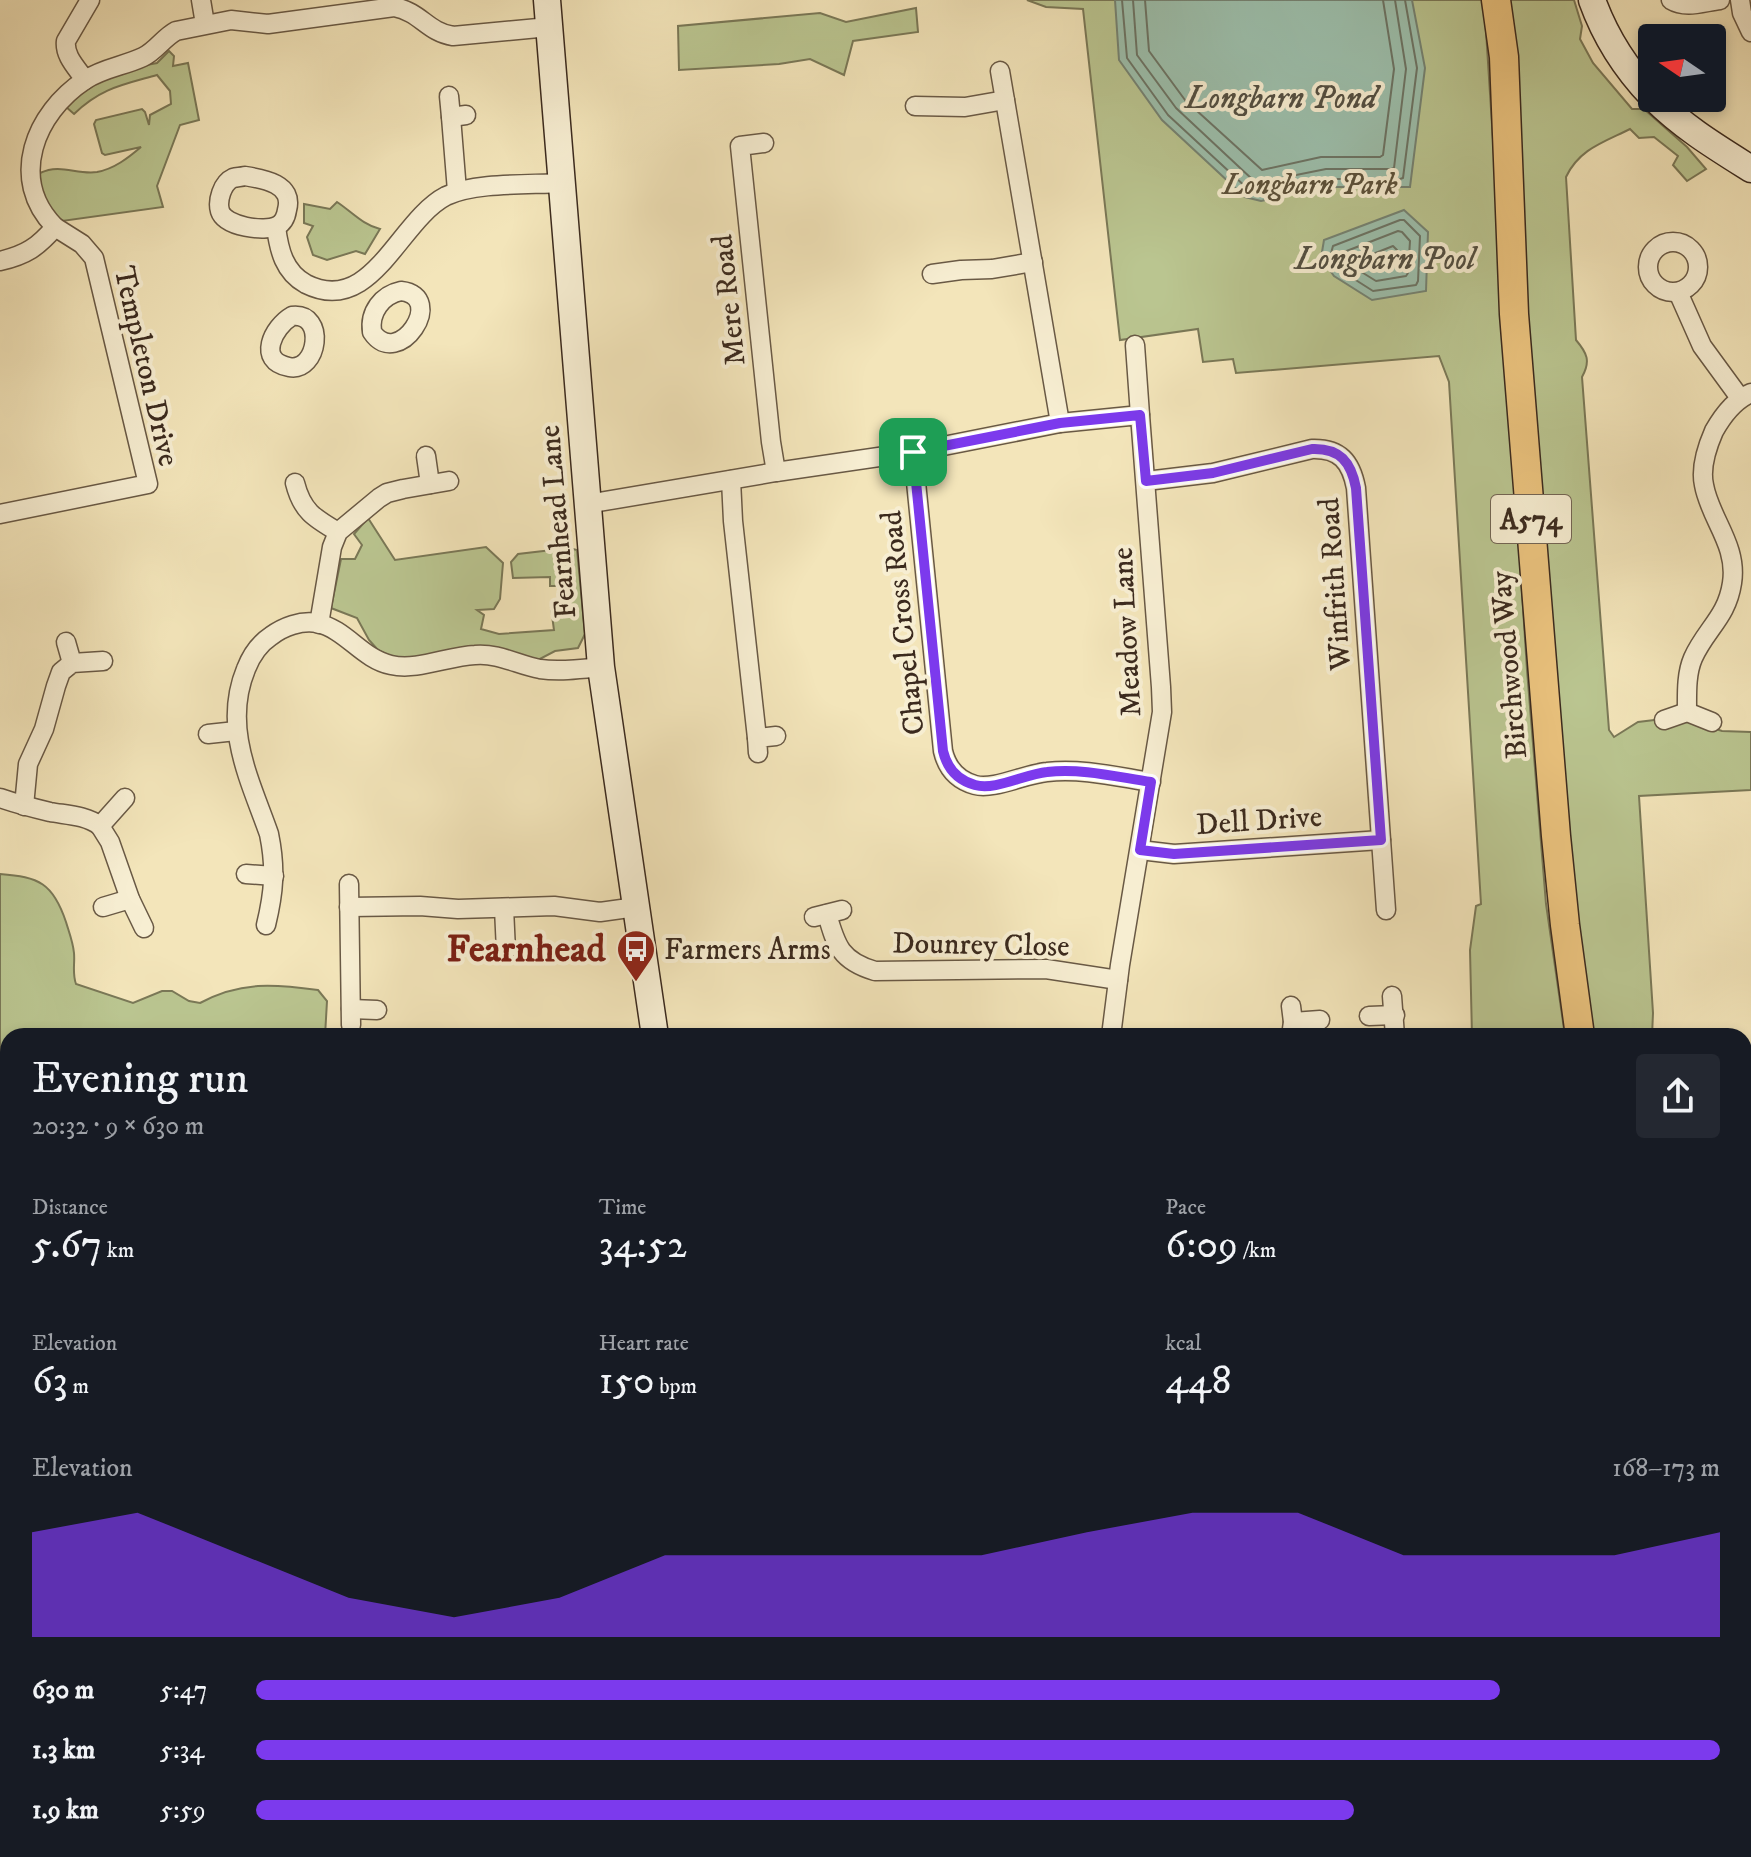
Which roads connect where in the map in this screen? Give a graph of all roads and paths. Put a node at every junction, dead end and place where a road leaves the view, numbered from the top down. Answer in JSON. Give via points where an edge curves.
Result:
{"nodes":[{"id":1,"x":90,"y":0,"type":"edge"},
{"id":2,"x":201,"y":0,"type":"edge"},
{"id":3,"x":547,"y":0,"type":"edge"},
{"id":4,"x":1496,"y":0,"type":"edge"},
{"id":5,"x":1592,"y":0,"type":"edge"},
{"id":6,"x":1671,"y":0,"type":"edge"},
{"id":7,"x":1720,"y":0,"type":"edge"},
{"id":8,"x":1740,"y":0,"type":"edge"},
{"id":9,"x":365,"y":4,"type":"edge"},
{"id":10,"x":205,"y":24,"type":"junction"},
{"id":11,"x":549,"y":27,"type":"junction"},
{"id":12,"x":1751,"y":32,"type":"edge"},
{"id":13,"x":1000,"y":71,"type":"dead end"},
{"id":14,"x":85,"y":80,"type":"junction"},
{"id":15,"x":1638,"y":80,"type":"edge"},
{"id":16,"x":449,"y":96,"type":"dead end"},
{"id":17,"x":1005,"y":100,"type":"junction"},
{"id":18,"x":915,"y":106,"type":"dead end"},
{"id":19,"x":1669,"y":112,"type":"edge"},
{"id":20,"x":764,"y":143,"type":"dead end"},
{"id":21,"x":1751,"y":169,"type":"edge"},
{"id":22,"x":562,"y":183,"type":"junction"},
{"id":23,"x":457,"y":191,"type":"junction"},
{"id":24,"x":55,"y":227,"type":"junction"},
{"id":25,"x":276,"y":227,"type":"dead end"},
{"id":26,"x":0,"y":261,"type":"edge"},
{"id":27,"x":1033,"y":262,"type":"junction"},
{"id":28,"x":932,"y":274,"type":"dead end"},
{"id":29,"x":365,"y":280,"type":"junction"},
{"id":30,"x":313,"y":287,"type":"junction"},
{"id":31,"x":1678,"y":292,"type":"dead end"},
{"id":32,"x":384,"y":299,"type":"dead end"},
{"id":33,"x":302,"y":316,"type":"dead end"},
{"id":34,"x":1135,"y":345,"type":"dead end"},
{"id":35,"x":1745,"y":395,"type":"edge"},
{"id":36,"x":1140,"y":415,"type":"junction"},
{"id":37,"x":1060,"y":423,"type":"junction"},
{"id":38,"x":913,"y":452,"type":"junction"},
{"id":39,"x":426,"y":456,"type":"dead end"},
{"id":40,"x":776,"y":472,"type":"junction"},
{"id":41,"x":731,"y":480,"type":"junction"},
{"id":42,"x":1146,"y":481,"type":"junction"},
{"id":43,"x":295,"y":483,"type":"dead end"},
{"id":44,"x":587,"y":504,"type":"junction"},
{"id":45,"x":0,"y":514,"type":"edge"},
{"id":46,"x":338,"y":532,"type":"junction"},
{"id":47,"x":319,"y":624,"type":"junction"},
{"id":48,"x":66,"y":642,"type":"dead end"},
{"id":49,"x":103,"y":661,"type":"dead end"},
{"id":50,"x":72,"y":663,"type":"junction"},
{"id":51,"x":601,"y":667,"type":"junction"},
{"id":52,"x":1687,"y":712,"type":"junction"},
{"id":53,"x":1664,"y":720,"type":"dead end"},
{"id":54,"x":1712,"y":722,"type":"dead end"},
{"id":55,"x":236,"y":731,"type":"junction"},
{"id":56,"x":208,"y":734,"type":"dead end"},
{"id":57,"x":776,"y":736,"type":"dead end"},
{"id":58,"x":1151,"y":782,"type":"junction"},
{"id":59,"x":0,"y":798,"type":"edge"},
{"id":60,"x":125,"y":798,"type":"dead end"},
{"id":61,"x":24,"y":806,"type":"junction"},
{"id":62,"x":100,"y":826,"type":"junction"},
{"id":63,"x":1381,"y":840,"type":"junction"},
{"id":64,"x":1140,"y":850,"type":"junction"},
{"id":65,"x":246,"y":874,"type":"dead end"},
{"id":66,"x":274,"y":876,"type":"junction"},
{"id":67,"x":349,"y":884,"type":"dead end"},
{"id":68,"x":130,"y":899,"type":"junction"},
{"id":69,"x":103,"y":907,"type":"dead end"},
{"id":70,"x":349,"y":907,"type":"junction"},
{"id":71,"x":636,"y":907,"type":"junction"},
{"id":72,"x":504,"y":908,"type":"junction"},
{"id":73,"x":1386,"y":910,"type":"dead end"},
{"id":74,"x":827,"y":914,"type":"dead end"},
{"id":75,"x":266,"y":925,"type":"dead end"},
{"id":76,"x":144,"y":928,"type":"dead end"},
{"id":77,"x":506,"y":951,"type":"dead end"},
{"id":78,"x":1118,"y":980,"type":"junction"},
{"id":79,"x":377,"y":1010,"type":"dead end"},
{"id":80,"x":1369,"y":1016,"type":"dead end"},
{"id":81,"x":1320,"y":1020,"type":"dead end"},
{"id":82,"x":1292,"y":1021,"type":"edge"},
{"id":83,"x":654,"y":1028,"type":"edge"},
{"id":84,"x":1112,"y":1028,"type":"edge"},
{"id":85,"x":1395,"y":1028,"type":"edge"},
{"id":86,"x":1579,"y":1028,"type":"edge"}],
"edges":[{"from":1,"to":14,"type":"street","via":[[65,47]]},
{"from":2,"to":10,"type":"street"},
{"from":3,"to":11,"type":"street","name":"Fearnhead Lane"},
{"from":4,"to":86,"type":"main road","name":"Birchwood Way","number":"A574","via":[[1504,57],[1514,314],[1556,836]]},
{"from":5,"to":15,"type":"street","via":[[1623,63]]},
{"from":6,"to":7,"type":"street","via":[[1687,6]]},
{"from":8,"to":12,"type":"street"},
{"from":9,"to":10,"type":"street","name":"Templeton Drive","via":[[268,24]]},
{"from":9,"to":11,"type":"street","name":"Templeton Drive","via":[[403,8],[438,33],[453,36]]},
{"from":10,"to":14,"type":"street","name":"Templeton Drive","via":[[176,31],[145,56]]},
{"from":11,"to":22,"type":"street","name":"Fearnhead Lane"},
{"from":13,"to":17,"type":"street"},
{"from":14,"to":24,"type":"street","name":"Templeton Drive","via":[[46,119],[32,154],[33,192]]},
{"from":16,"to":23,"type":"street","via":[[459,116]]},
{"from":17,"to":18,"type":"street","via":[[965,107]]},
{"from":17,"to":27,"type":"street"},
{"from":19,"to":21,"type":"street"},
{"from":20,"to":40,"type":"street","name":"Mere Road","via":[[740,146]]},
{"from":22,"to":23,"type":"street"},
{"from":22,"to":44,"type":"street","name":"Fearnhead Lane"},
{"from":23,"to":29,"type":"street","via":[[420,215]]},
{"from":24,"to":26,"type":"street","via":[[25,254]]},
{"from":24,"to":45,"type":"street","name":"Templeton Drive","via":[[94,258],[148,484]]},
{"from":25,"to":30,"type":"street","via":[[285,264],[296,279]]},
{"from":27,"to":28,"type":"street"},
{"from":27,"to":37,"type":"street"},
{"from":29,"to":30,"type":"street","via":[[330,291]]},
{"from":29,"to":32,"type":"street"},
{"from":30,"to":33,"type":"street"},
{"from":31,"to":35,"type":"street","via":[[1702,346]]},
{"from":34,"to":36,"type":"street","name":"Meadow Lane"},
{"from":35,"to":52,"type":"street","via":[[1721,418],[1704,461],[1703,483],[1730,548],[1733,582],[1721,617],[1692,660]]},
{"from":36,"to":37,"type":"street"},
{"from":36,"to":42,"type":"street","name":"Meadow Lane"},
{"from":37,"to":38,"type":"street"},
{"from":38,"to":40,"type":"street"},
{"from":38,"to":58,"type":"street","name":"Chapel Cross Road","via":[[943,751],[949,768],[978,786],[1049,771]]},
{"from":39,"to":46,"type":"street","via":[[440,482],[387,493]]},
{"from":40,"to":41,"type":"street"},
{"from":41,"to":44,"type":"street"},
{"from":41,"to":57,"type":"street","via":[[758,746]]},
{"from":42,"to":58,"type":"street","name":"Meadow Lane","via":[[1162,700]]},
{"from":42,"to":63,"type":"street","name":"Winfrith Road","via":[[1213,473],[1312,449],[1328,450],[1347,462],[1356,488]]},
{"from":43,"to":46,"type":"street","via":[[303,505]]},
{"from":44,"to":51,"type":"street","name":"Fearnhead Lane"},
{"from":46,"to":47,"type":"street"},
{"from":47,"to":51,"type":"street","via":[[388,665],[480,654],[539,669]]},
{"from":47,"to":55,"type":"street","via":[[286,627],[258,648],[240,685]]},
{"from":48,"to":50,"type":"street"},
{"from":49,"to":50,"type":"street"},
{"from":50,"to":61,"type":"street","via":[[61,672],[28,764]]},
{"from":51,"to":71,"type":"street","name":"Fearnhead Lane"},
{"from":52,"to":53,"type":"street"},
{"from":52,"to":54,"type":"street"},
{"from":55,"to":56,"type":"street"},
{"from":55,"to":66,"type":"street","via":[[269,834]]},
{"from":58,"to":64,"type":"street","name":"Meadow Lane"},
{"from":59,"to":61,"type":"street"},
{"from":60,"to":62,"type":"street"},
{"from":61,"to":62,"type":"street"},
{"from":62,"to":68,"type":"street"},
{"from":63,"to":64,"type":"street","name":"Dell Drive","via":[[1174,854]]},
{"from":63,"to":73,"type":"street","name":"Winfrith Road"},
{"from":64,"to":78,"type":"street","name":"Meadow Lane"},
{"from":65,"to":66,"type":"street"},
{"from":66,"to":75,"type":"street"},
{"from":67,"to":70,"type":"street"},
{"from":68,"to":69,"type":"street"},
{"from":68,"to":76,"type":"street"},
{"from":70,"to":72,"type":"street"},
{"from":70,"to":79,"type":"street","via":[[351,1017]]},
{"from":71,"to":72,"type":"street","via":[[600,912],[554,906]]},
{"from":71,"to":83,"type":"street","name":"Fearnhead Lane"},
{"from":72,"to":77,"type":"street"},
{"from":74,"to":78,"type":"street","name":"Dounrey Close","via":[[844,955],[875,971],[1046,969]]},
{"from":78,"to":84,"type":"street","name":"Meadow Lane"},
{"from":80,"to":85,"type":"street","via":[[1394,1005]]},
{"from":81,"to":82,"type":"street"}]}
